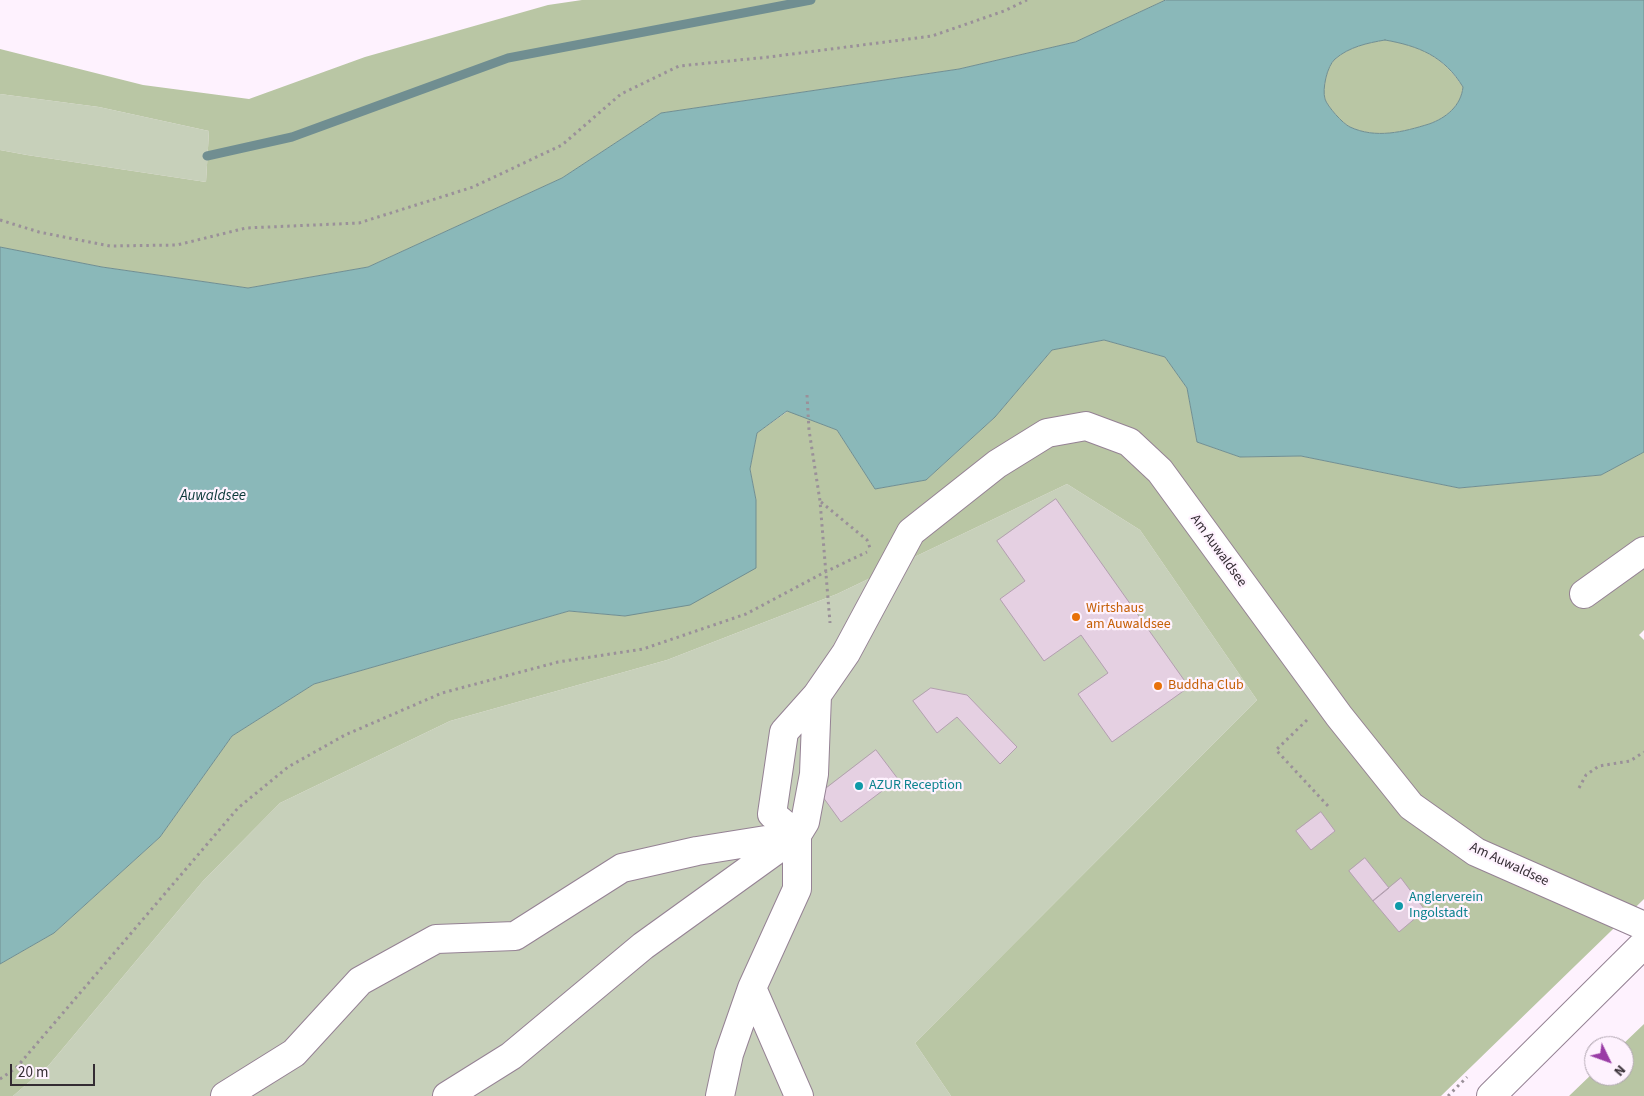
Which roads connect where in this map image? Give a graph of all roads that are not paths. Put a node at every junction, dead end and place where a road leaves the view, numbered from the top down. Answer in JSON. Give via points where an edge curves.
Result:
{"nodes":[{"id":1,"x":1644,"y":551,"type":"edge"},
{"id":2,"x":1584,"y":594,"type":"dead end"},
{"id":3,"x":817,"y":695,"type":"junction"},
{"id":4,"x":801,"y":829,"type":"junction"},
{"id":5,"x":1644,"y":926,"type":"edge"},
{"id":6,"x":1644,"y":944,"type":"edge"},
{"id":7,"x":752,"y":988,"type":"junction"},
{"id":8,"x":225,"y":1096,"type":"edge"},
{"id":9,"x":447,"y":1096,"type":"edge"},
{"id":10,"x":720,"y":1096,"type":"edge"},
{"id":11,"x":799,"y":1096,"type":"edge"},
{"id":12,"x":1491,"y":1096,"type":"edge"}],
"edges":[{"from":1,"to":2,"type":"street"},
{"from":3,"to":4,"type":"street","via":[[814,774]]},
{"from":3,"to":4,"type":"street","name":"Am Auwaldsee","via":[[784,732],[772,814]]},
{"from":3,"to":5,"type":"street","name":"Am Auwaldsee","via":[[846,652],[911,532],[997,464],[1047,433],[1086,426],[1129,442],[1160,471],[1328,700],[1411,806],[1476,852]]},
{"from":4,"to":7,"type":"street","via":[[797,890]]},
{"from":4,"to":8,"type":"street","via":[[622,868],[515,936],[436,939],[360,981],[294,1054]]},
{"from":4,"to":9,"type":"street","via":[[643,946],[511,1056]]},
{"from":6,"to":12,"type":"street"},
{"from":7,"to":10,"type":"street"},
{"from":7,"to":11,"type":"street"}]}
